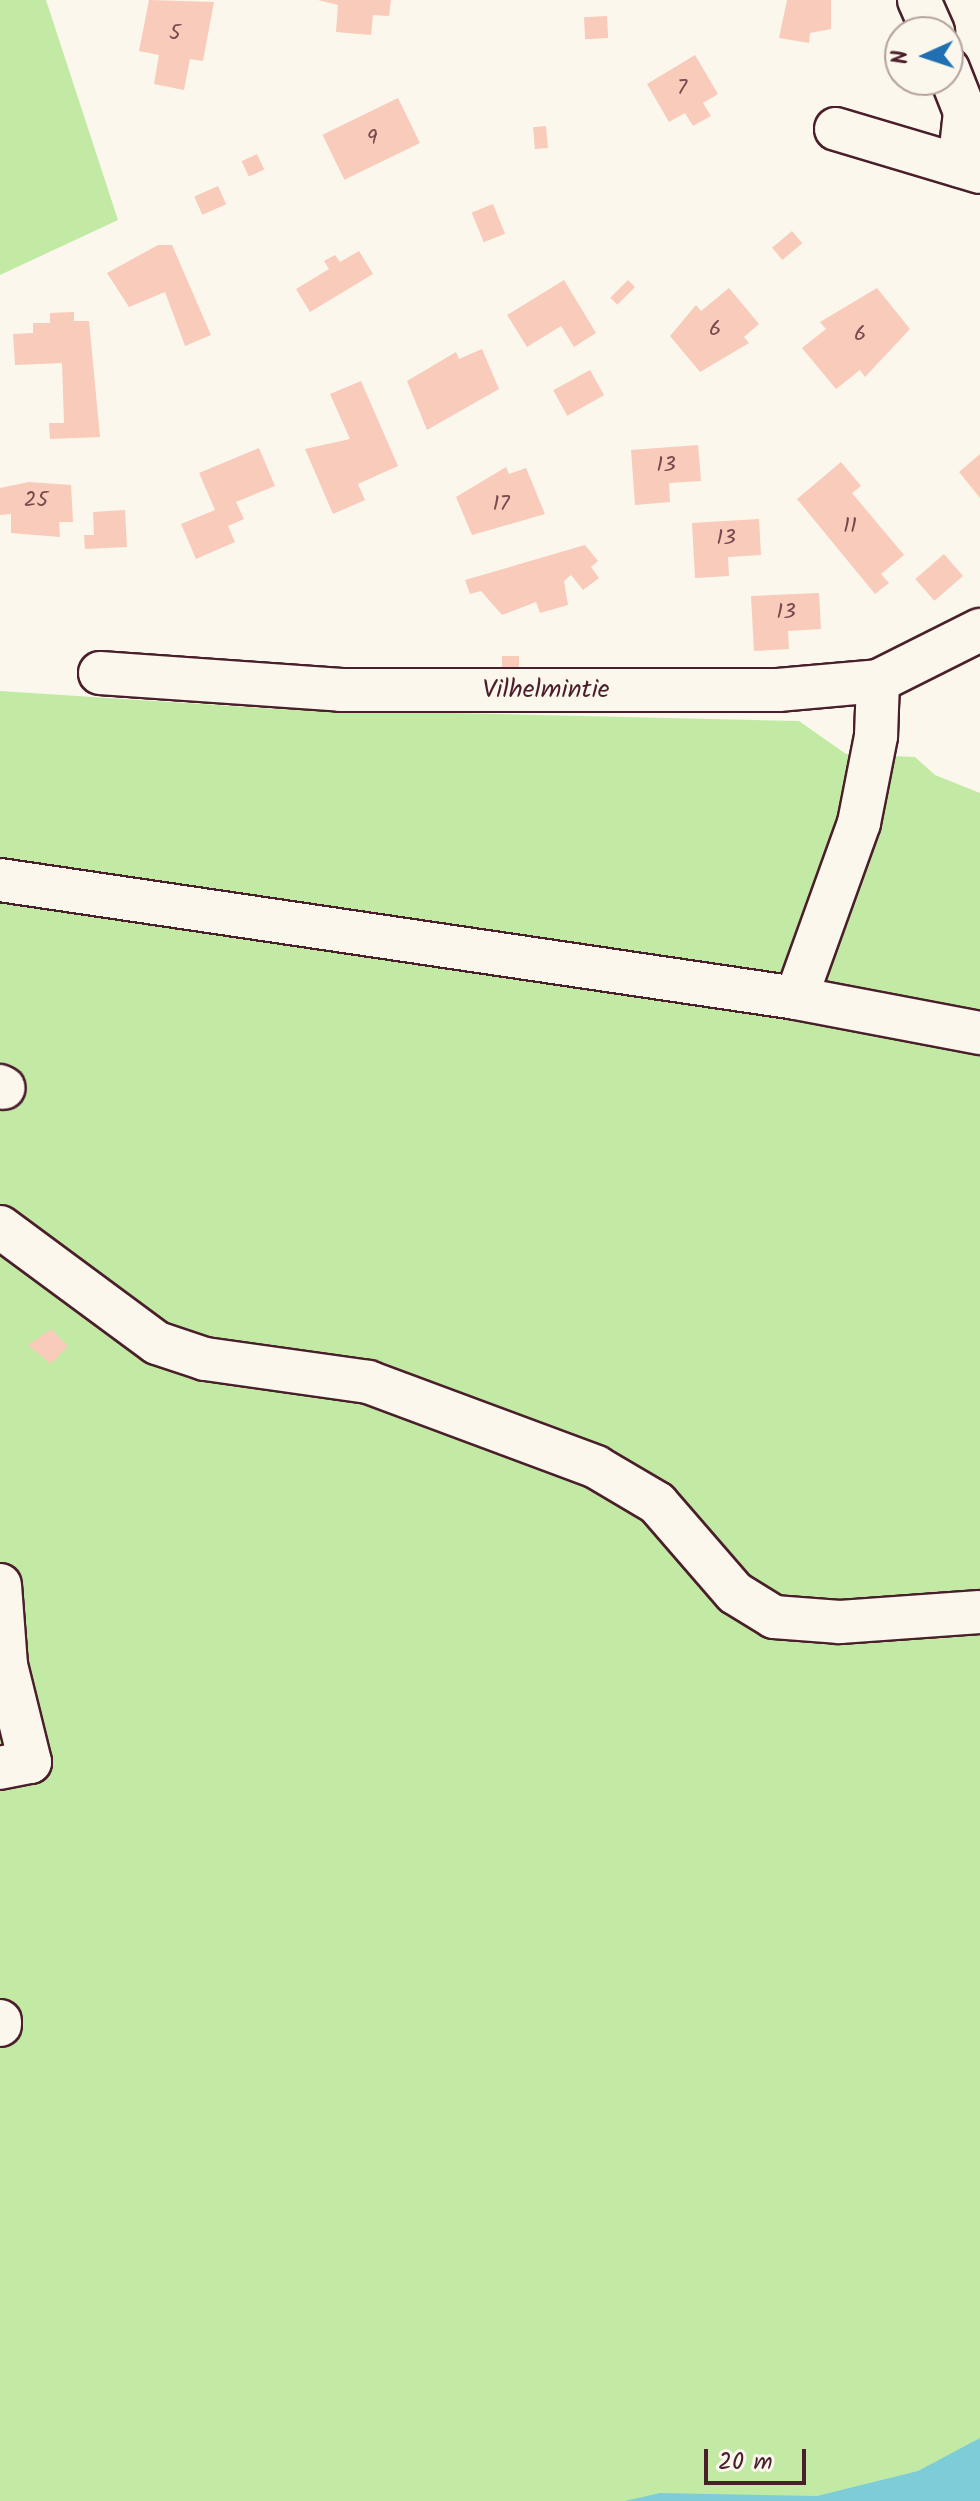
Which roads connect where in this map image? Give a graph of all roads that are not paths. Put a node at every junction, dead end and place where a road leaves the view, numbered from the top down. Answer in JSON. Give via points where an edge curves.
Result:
{"nodes":[{"id":1,"x":959,"y":96,"type":"edge"},
{"id":2,"x":836,"y":129,"type":"dead end"},
{"id":3,"x":970,"y":169,"type":"edge"},
{"id":4,"x":980,"y":630,"type":"edge"},
{"id":5,"x":100,"y":673,"type":"dead end"},
{"id":6,"x":878,"y":681,"type":"junction"},
{"id":7,"x":0,"y":880,"type":"edge"},
{"id":8,"x":796,"y":998,"type":"junction"},
{"id":9,"x":980,"y":1033,"type":"edge"},
{"id":10,"x":0,"y":1227,"type":"edge"},
{"id":11,"x":0,"y":1585,"type":"edge"},
{"id":12,"x":980,"y":1612,"type":"edge"},
{"id":13,"x":0,"y":1768,"type":"edge"}],
"edges":[{"from":1,"to":3,"type":"street"},
{"from":2,"to":3,"type":"street"},
{"from":4,"to":6,"type":"street","name":"Vilhelmintie"},
{"from":5,"to":6,"type":"street","name":"Vilhelmintie","via":[[384,691],[778,690]]},
{"from":6,"to":8,"type":"street","via":[[876,736],[859,823]]},
{"from":7,"to":8,"type":"street"},
{"from":8,"to":9,"type":"street"},
{"from":10,"to":12,"type":"street","via":[[157,1343],[205,1359],[368,1382],[596,1467],[657,1503],[735,1593],[774,1617],[840,1622]]},
{"from":11,"to":13,"type":"street","via":[[6,1665],[30,1762]]}]}
